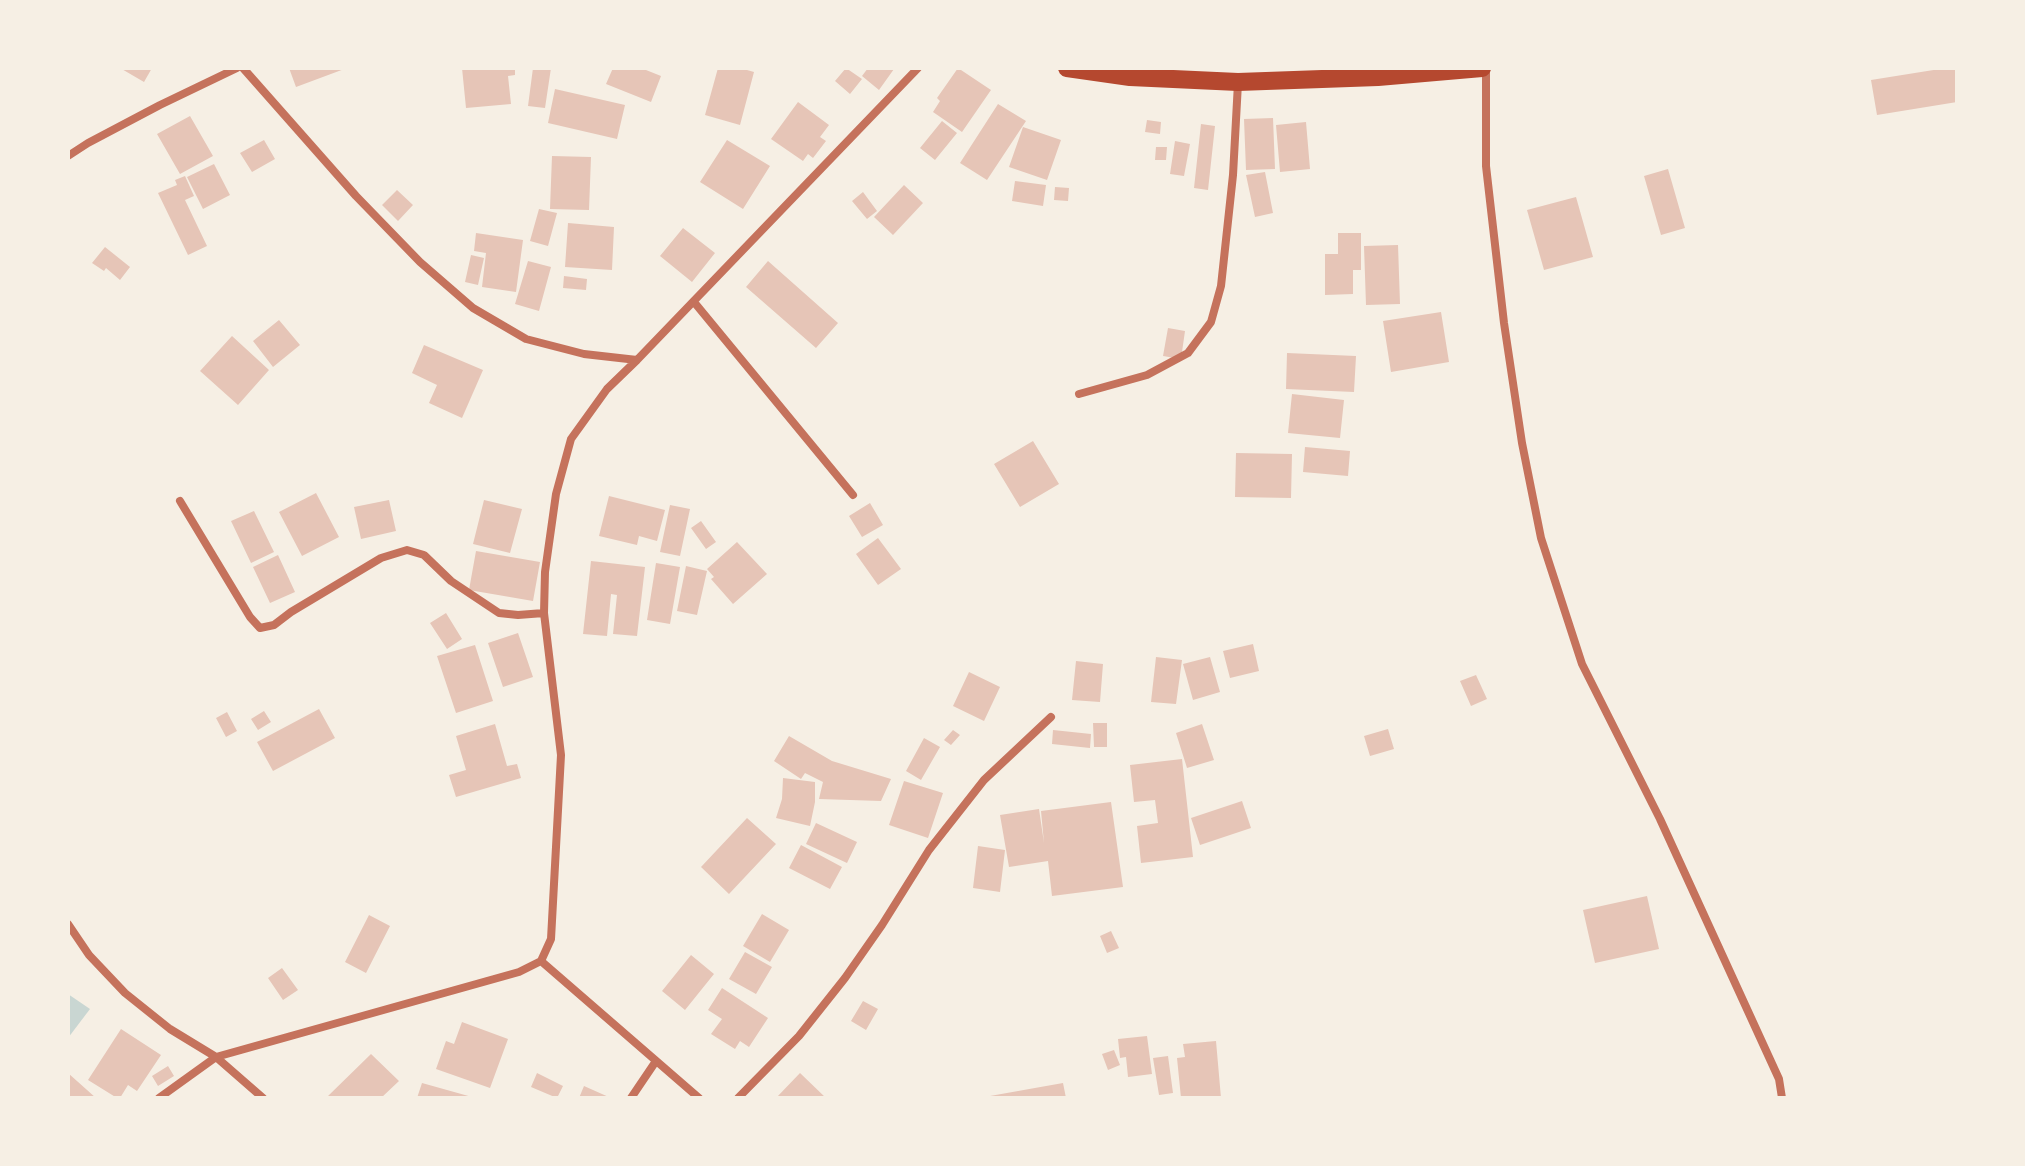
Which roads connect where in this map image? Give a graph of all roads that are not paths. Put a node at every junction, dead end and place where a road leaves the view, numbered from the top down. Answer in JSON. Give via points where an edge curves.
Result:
{"nodes":[{"id":1,"x":240,"y":68,"type":"edge"},
{"id":2,"x":918,"y":68,"type":"edge"},
{"id":3,"x":1067,"y":68,"type":"edge"},
{"id":4,"x":1484,"y":68,"type":"edge"},
{"id":5,"x":1377,"y":72,"type":"edge"},
{"id":6,"x":1238,"y":82,"type":"junction"},
{"id":7,"x":68,"y":156,"type":"edge"},
{"id":8,"x":694,"y":302,"type":"junction"},
{"id":9,"x":637,"y":360,"type":"junction"},
{"id":10,"x":1079,"y":394,"type":"dead end"},
{"id":11,"x":853,"y":495,"type":"dead end"},
{"id":12,"x":180,"y":501,"type":"dead end"},
{"id":13,"x":544,"y":613,"type":"junction"},
{"id":14,"x":1051,"y":717,"type":"dead end"},
{"id":15,"x":68,"y":924,"type":"edge"},
{"id":16,"x":541,"y":961,"type":"junction"},
{"id":17,"x":216,"y":1057,"type":"junction"},
{"id":18,"x":656,"y":1061,"type":"junction"},
{"id":19,"x":159,"y":1098,"type":"edge"},
{"id":20,"x":263,"y":1098,"type":"edge"},
{"id":21,"x":631,"y":1098,"type":"edge"},
{"id":22,"x":699,"y":1098,"type":"edge"},
{"id":23,"x":738,"y":1098,"type":"edge"},
{"id":24,"x":1782,"y":1098,"type":"edge"}],
"edges":[{"from":1,"to":7,"type":"street"},
{"from":1,"to":9,"type":"street","via":[[420,262],[473,308],[526,339]]},
{"from":2,"to":8,"type":"street"},
{"from":3,"to":6,"type":"highway"},
{"from":4,"to":5,"type":"highway"},
{"from":4,"to":24,"type":"street","via":[[1486,166],[1504,323],[1541,538],[1582,664],[1660,819],[1779,1079]]},
{"from":5,"to":6,"type":"highway"},
{"from":6,"to":10,"type":"street","via":[[1221,286],[1211,322],[1188,353],[1147,375]]},
{"from":8,"to":9,"type":"street"},
{"from":8,"to":11,"type":"street"},
{"from":9,"to":13,"type":"street","via":[[607,389],[571,439],[556,494]]},
{"from":12,"to":13,"type":"street","via":[[260,628],[274,625],[381,558],[407,550],[424,555],[451,581],[499,613]]},
{"from":13,"to":16,"type":"street","via":[[561,755],[551,939]]},
{"from":14,"to":23,"type":"street","via":[[984,780],[929,850],[845,978],[799,1036]]},
{"from":15,"to":17,"type":"street","via":[[125,993]]},
{"from":16,"to":17,"type":"street","via":[[519,972]]},
{"from":16,"to":18,"type":"street"},
{"from":17,"to":19,"type":"street"},
{"from":17,"to":20,"type":"street"},
{"from":18,"to":21,"type":"street"},
{"from":18,"to":22,"type":"street"}]}
